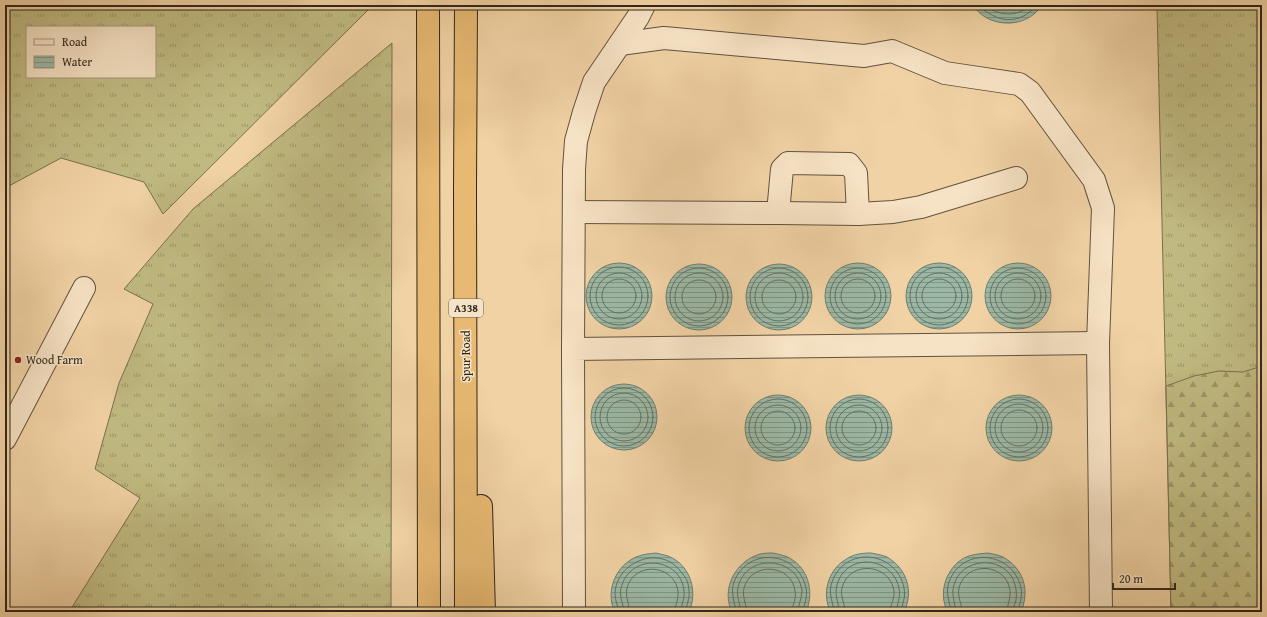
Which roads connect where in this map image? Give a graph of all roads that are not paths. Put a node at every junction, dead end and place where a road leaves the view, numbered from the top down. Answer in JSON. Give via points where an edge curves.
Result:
{"nodes":[{"id":1,"x":428,"y":5,"type":"edge"},
{"id":2,"x":466,"y":5,"type":"edge"},
{"id":3,"x":644,"y":5,"type":"edge"},
{"id":4,"x":620,"y":44,"type":"junction"},
{"id":5,"x":1016,"y":178,"type":"dead end"},
{"id":6,"x":574,"y":212,"type":"junction"},
{"id":7,"x":778,"y":213,"type":"junction"},
{"id":8,"x":858,"y":214,"type":"junction"},
{"id":9,"x":84,"y":288,"type":"dead end"},
{"id":10,"x":466,"y":310,"type":"junction"},
{"id":11,"x":1098,"y":343,"type":"junction"},
{"id":12,"x":573,"y":349,"type":"junction"},
{"id":13,"x":5,"y":439,"type":"edge"},
{"id":14,"x":429,"y":612,"type":"edge"},
{"id":15,"x":466,"y":612,"type":"edge"},
{"id":16,"x":484,"y":612,"type":"edge"},
{"id":17,"x":574,"y":612,"type":"edge"},
{"id":18,"x":1101,"y":612,"type":"edge"}],
"edges":[{"from":1,"to":14,"type":"highway"},
{"from":2,"to":10,"type":"highway","name":"Spur Road","number":"A338"},
{"from":3,"to":4,"type":"street"},
{"from":4,"to":6,"type":"street","via":[[594,82],[576,141]]},
{"from":4,"to":11,"type":"street","via":[[664,38],[864,56],[892,52],[945,73],[1018,84],[1030,92],[1094,180],[1103,208]]},
{"from":5,"to":8,"type":"street","via":[[921,207]]},
{"from":6,"to":7,"type":"street"},
{"from":6,"to":12,"type":"street"},
{"from":7,"to":8,"type":"street"},
{"from":7,"to":8,"type":"street","via":[[782,169],[788,163],[849,164],[856,173]]},
{"from":9,"to":13,"type":"street"},
{"from":10,"to":15,"type":"highway","name":"Spur Road","number":"A338"},
{"from":10,"to":16,"type":"highway","via":[[481,508]]},
{"from":11,"to":12,"type":"street"},
{"from":11,"to":18,"type":"street"},
{"from":12,"to":17,"type":"street"}]}
